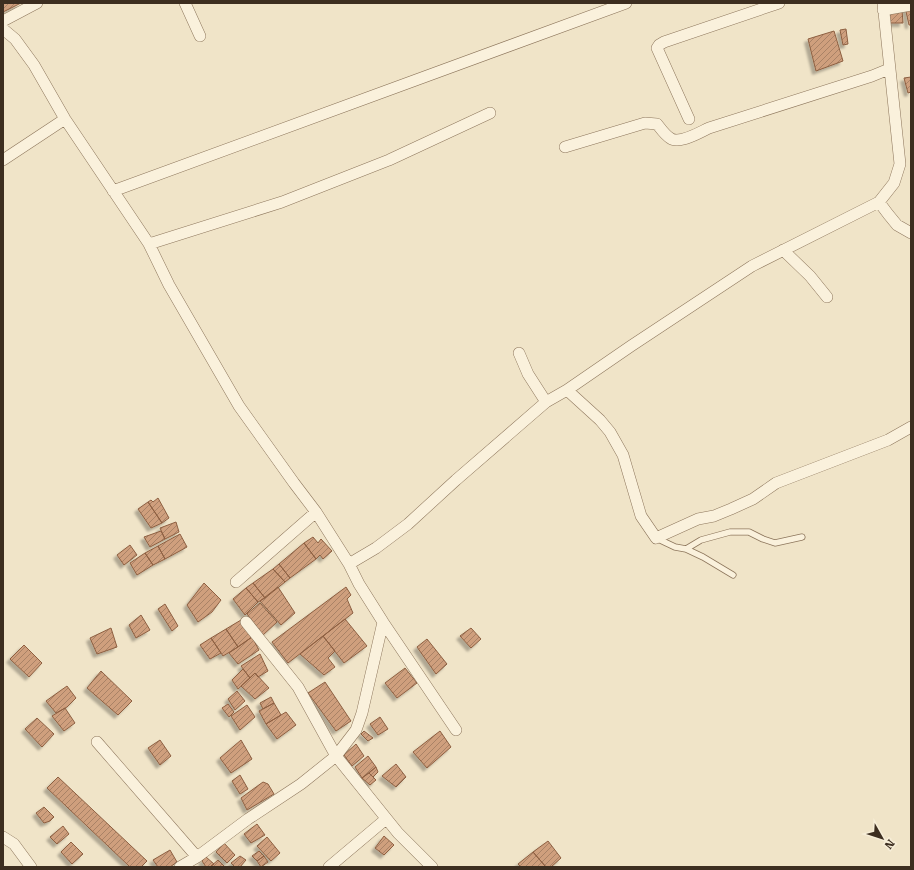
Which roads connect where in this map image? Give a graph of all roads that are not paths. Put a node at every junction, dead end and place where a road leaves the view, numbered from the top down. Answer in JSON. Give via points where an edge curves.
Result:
{"nodes":[{"id":1,"x":37,"y":3,"type":"edge"},
{"id":2,"x":626,"y":3,"type":"edge"},
{"id":3,"x":779,"y":3,"type":"edge"},
{"id":4,"x":188,"y":4,"type":"edge"},
{"id":5,"x":911,"y":5,"type":"edge"},
{"id":6,"x":883,"y":6,"type":"edge"},
{"id":7,"x":3,"y":20,"type":"edge"},
{"id":8,"x":3,"y":28,"type":"edge"},
{"id":9,"x":200,"y":36,"type":"dead end"},
{"id":10,"x":889,"y":69,"type":"junction"},
{"id":11,"x":490,"y":113,"type":"dead end"},
{"id":12,"x":65,"y":119,"type":"junction"},
{"id":13,"x":689,"y":119,"type":"dead end"},
{"id":14,"x":565,"y":147,"type":"dead end"},
{"id":15,"x":3,"y":160,"type":"edge"},
{"id":16,"x":113,"y":191,"type":"junction"},
{"id":17,"x":879,"y":202,"type":"junction"},
{"id":18,"x":911,"y":232,"type":"edge"},
{"id":19,"x":149,"y":244,"type":"junction"},
{"id":20,"x":783,"y":250,"type":"junction"},
{"id":21,"x":827,"y":297,"type":"dead end"},
{"id":22,"x":519,"y":353,"type":"dead end"},
{"id":23,"x":567,"y":390,"type":"junction"},
{"id":24,"x":546,"y":402,"type":"junction"},
{"id":25,"x":911,"y":427,"type":"edge"},
{"id":26,"x":316,"y":512,"type":"junction"},
{"id":27,"x":802,"y":536,"type":"dead end"},
{"id":28,"x":656,"y":538,"type":"junction"},
{"id":29,"x":686,"y":550,"type":"junction"},
{"id":30,"x":350,"y":564,"type":"junction"},
{"id":31,"x":733,"y":575,"type":"dead end"},
{"id":32,"x":236,"y":582,"type":"dead end"},
{"id":33,"x":246,"y":622,"type":"dead end"},
{"id":34,"x":384,"y":622,"type":"junction"},
{"id":35,"x":456,"y":730,"type":"dead end"},
{"id":36,"x":97,"y":742,"type":"dead end"},
{"id":37,"x":336,"y":756,"type":"junction"},
{"id":38,"x":386,"y":819,"type":"junction"},
{"id":39,"x":3,"y":837,"type":"edge"},
{"id":40,"x":197,"y":857,"type":"junction"},
{"id":41,"x":31,"y":867,"type":"edge"},
{"id":42,"x":180,"y":867,"type":"edge"},
{"id":43,"x":329,"y":867,"type":"edge"},
{"id":44,"x":432,"y":867,"type":"edge"}],
"edges":[{"from":1,"to":7,"type":"street"},
{"from":2,"to":16,"type":"street"},
{"from":3,"to":13,"type":"street","via":[[659,45],[657,48]]},
{"from":4,"to":9,"type":"street"},
{"from":5,"to":6,"type":"street"},
{"from":6,"to":10,"type":"street"},
{"from":8,"to":12,"type":"street","via":[[15,39],[34,65]]},
{"from":10,"to":14,"type":"street","via":[[676,141],[670,139],[657,124],[645,123]]},
{"from":10,"to":17,"type":"street","via":[[900,164],[894,183]]},
{"from":11,"to":19,"type":"street","via":[[389,160],[282,202]]},
{"from":12,"to":15,"type":"street"},
{"from":12,"to":16,"type":"street"},
{"from":16,"to":19,"type":"street"},
{"from":17,"to":18,"type":"street","via":[[898,225]]},
{"from":17,"to":20,"type":"street"},
{"from":19,"to":26,"type":"street","via":[[169,285],[239,406]]},
{"from":20,"to":21,"type":"street"},
{"from":20,"to":23,"type":"street","via":[[752,266]]},
{"from":22,"to":24,"type":"street","via":[[528,374]]},
{"from":23,"to":24,"type":"street"},
{"from":23,"to":28,"type":"street","via":[[610,432],[623,455],[641,516]]},
{"from":24,"to":30,"type":"street","via":[[408,524]]},
{"from":25,"to":28,"type":"street","via":[[888,440],[776,483],[753,499],[731,509],[698,519]]},
{"from":26,"to":30,"type":"street"},
{"from":26,"to":32,"type":"street"},
{"from":27,"to":29,"type":"lane","via":[[775,542],[750,532],[730,532],[701,540]]},
{"from":28,"to":29,"type":"lane"},
{"from":29,"to":31,"type":"lane"},
{"from":30,"to":34,"type":"street","via":[[359,584]]},
{"from":33,"to":37,"type":"street","via":[[298,687]]},
{"from":34,"to":35,"type":"street"},
{"from":34,"to":37,"type":"street","via":[[356,730]]},
{"from":36,"to":40,"type":"street"},
{"from":37,"to":38,"type":"street"},
{"from":37,"to":40,"type":"street","via":[[301,784]]},
{"from":38,"to":43,"type":"street"},
{"from":38,"to":44,"type":"street"},
{"from":39,"to":41,"type":"street","via":[[14,844]]},
{"from":40,"to":42,"type":"street"}]}
